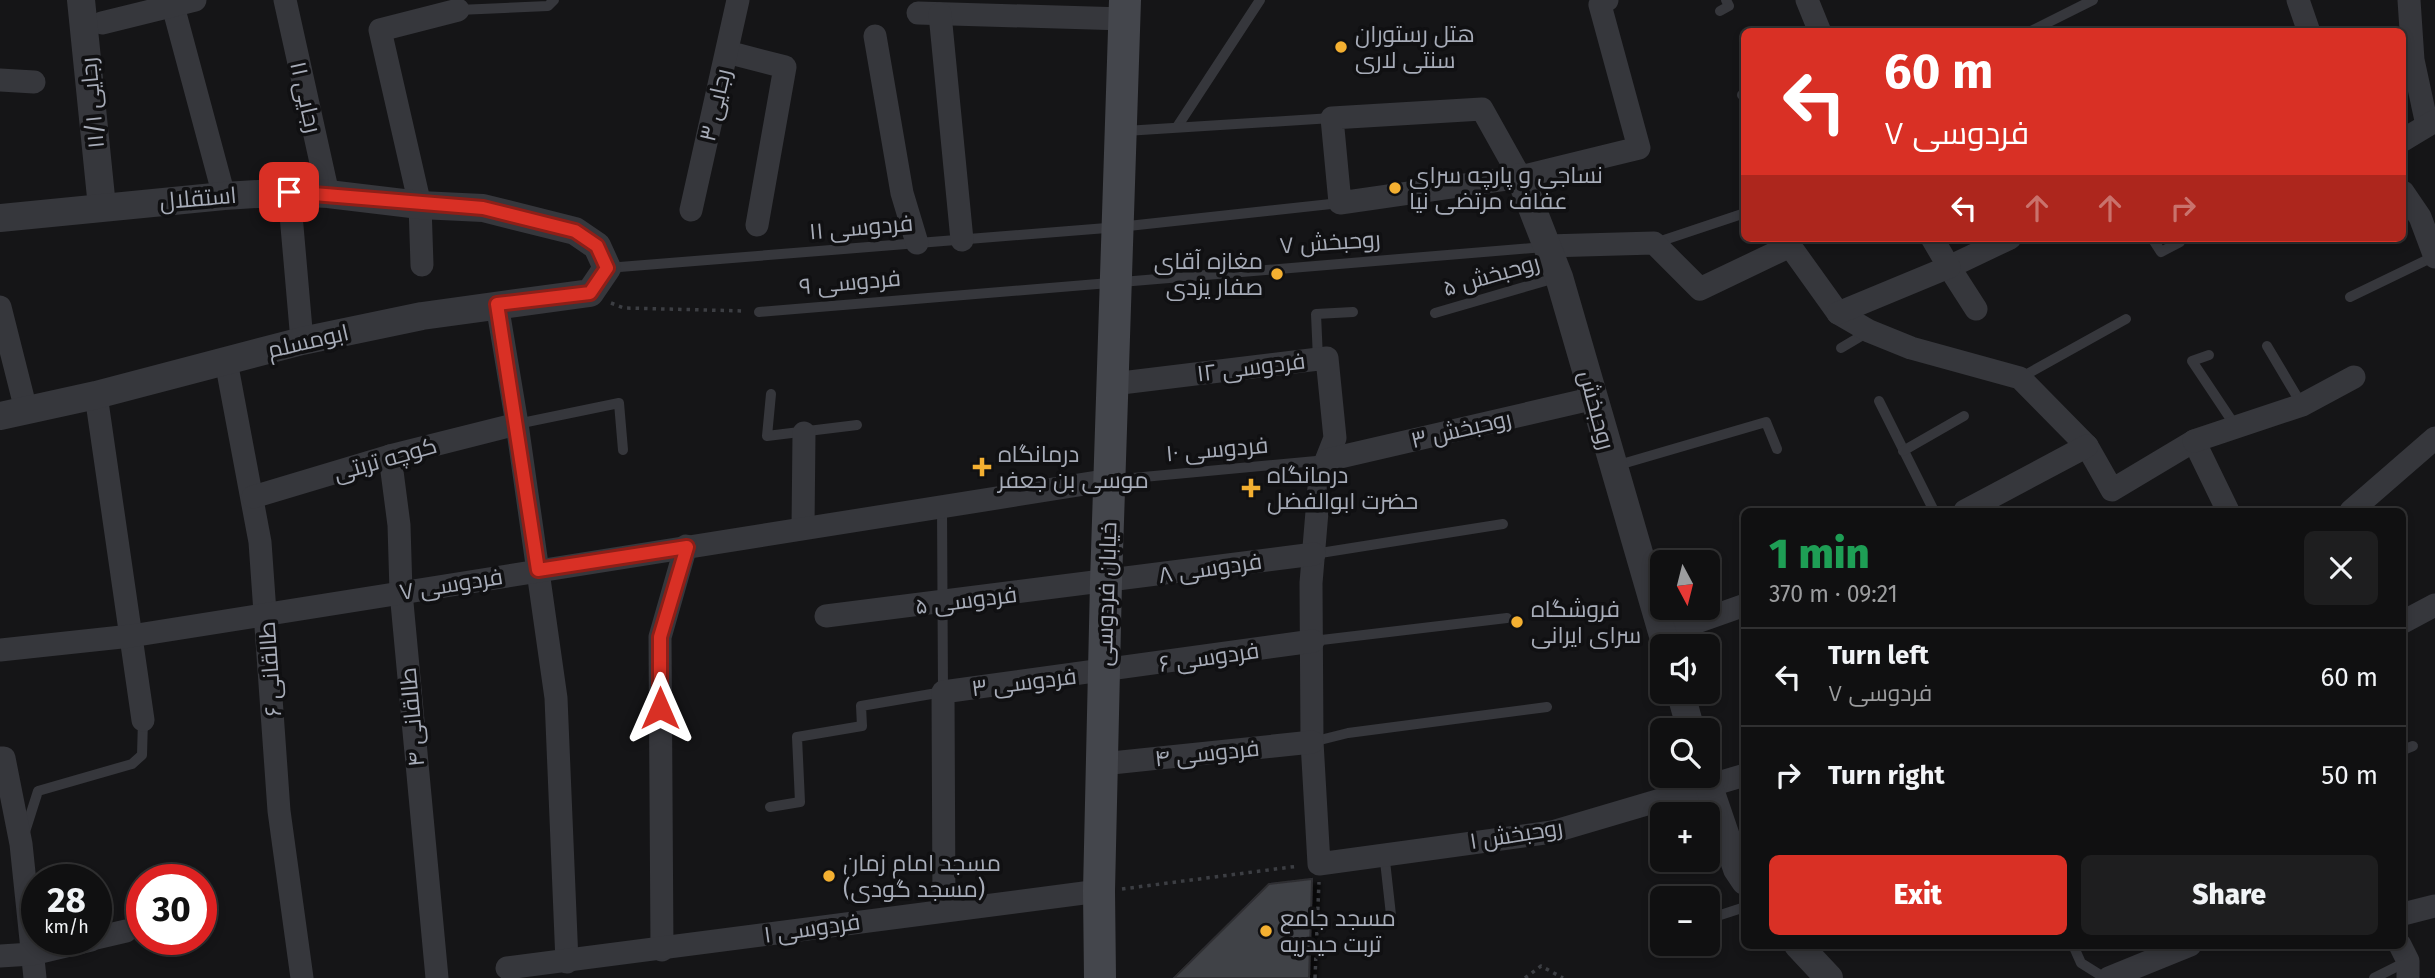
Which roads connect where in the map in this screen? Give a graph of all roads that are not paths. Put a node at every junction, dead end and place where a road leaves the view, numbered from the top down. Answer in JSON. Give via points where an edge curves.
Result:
{"nodes":[{"id":1,"x":82,"y":0,"type":"edge"},
{"id":2,"x":195,"y":0,"type":"edge"},
{"id":3,"x":285,"y":0,"type":"edge"},
{"id":4,"x":554,"y":0,"type":"edge"},
{"id":5,"x":738,"y":0,"type":"edge"},
{"id":6,"x":1260,"y":0,"type":"edge"},
{"id":7,"x":1607,"y":0,"type":"edge"},
{"id":8,"x":1726,"y":0,"type":"edge"},
{"id":9,"x":1807,"y":0,"type":"edge"},
{"id":10,"x":2093,"y":0,"type":"edge"},
{"id":11,"x":2298,"y":0,"type":"edge"},
{"id":12,"x":2409,"y":0,"type":"edge"},
{"id":13,"x":173,"y":6,"type":"junction"},
{"id":14,"x":458,"y":10,"type":"joint"},
{"id":15,"x":1125,"y":10,"type":"edge"},
{"id":16,"x":1720,"y":11,"type":"dead end"},
{"id":17,"x":102,"y":23,"type":"dead end"},
{"id":18,"x":1818,"y":28,"type":"edge"},
{"id":19,"x":2037,"y":28,"type":"edge"},
{"id":20,"x":2308,"y":28,"type":"edge"},
{"id":21,"x":875,"y":36,"type":"dead end"},
{"id":22,"x":727,"y":52,"type":"junction"},
{"id":23,"x":0,"y":80,"type":"edge"},
{"id":24,"x":34,"y":82,"type":"dead end"},
{"id":25,"x":1332,"y":118,"type":"junction"},
{"id":26,"x":2431,"y":123,"type":"edge"},
{"id":27,"x":1177,"y":127,"type":"junction"},
{"id":28,"x":1123,"y":131,"type":"junction"},
{"id":29,"x":2406,"y":138,"type":"edge"},
{"id":30,"x":1520,"y":177,"type":"junction"},
{"id":31,"x":289,"y":192,"type":"junction"},
{"id":32,"x":328,"y":194,"type":"junction"},
{"id":33,"x":2406,"y":194,"type":"edge"},
{"id":34,"x":224,"y":195,"type":"junction"},
{"id":35,"x":1340,"y":203,"type":"junction"},
{"id":36,"x":420,"y":205,"type":"junction"},
{"id":37,"x":102,"y":207,"type":"junction"},
{"id":38,"x":691,"y":210,"type":"dead end"},
{"id":39,"x":2427,"y":212,"type":"edge"},
{"id":40,"x":1741,"y":214,"type":"edge"},
{"id":41,"x":0,"y":218,"type":"edge"},
{"id":42,"x":757,"y":225,"type":"dead end"},
{"id":43,"x":1119,"y":227,"type":"junction"},
{"id":44,"x":962,"y":240,"type":"junction"},
{"id":45,"x":1934,"y":242,"type":"edge"},
{"id":46,"x":2002,"y":242,"type":"edge"},
{"id":47,"x":2155,"y":242,"type":"edge"},
{"id":48,"x":2180,"y":242,"type":"dead end"},
{"id":49,"x":917,"y":243,"type":"junction"},
{"id":50,"x":1654,"y":243,"type":"junction"},
{"id":51,"x":1547,"y":246,"type":"junction"},
{"id":52,"x":2435,"y":257,"type":"edge"},
{"id":53,"x":422,"y":265,"type":"dead end"},
{"id":54,"x":1949,"y":267,"type":"junction"},
{"id":55,"x":607,"y":268,"type":"junction"},
{"id":56,"x":1559,"y":277,"type":"junction"},
{"id":57,"x":1116,"y":280,"type":"junction"},
{"id":58,"x":2350,"y":297,"type":"dead end"},
{"id":59,"x":497,"y":304,"type":"junction"},
{"id":60,"x":0,"y":307,"type":"edge"},
{"id":61,"x":1976,"y":309,"type":"dead end"},
{"id":62,"x":759,"y":312,"type":"road end"},
{"id":63,"x":1353,"y":312,"type":"dead end"},
{"id":64,"x":1434,"y":313,"type":"dead end"},
{"id":65,"x":1838,"y":313,"type":"junction"},
{"id":66,"x":2126,"y":319,"type":"dead end"},
{"id":67,"x":1869,"y":331,"type":"junction"},
{"id":68,"x":302,"y":341,"type":"junction"},
{"id":69,"x":2267,"y":345,"type":"dead end"},
{"id":70,"x":1841,"y":348,"type":"dead end"},
{"id":71,"x":2209,"y":355,"type":"dead end"},
{"id":72,"x":1318,"y":359,"type":"junction"},
{"id":73,"x":226,"y":361,"type":"junction"},
{"id":74,"x":2354,"y":377,"type":"dead end"},
{"id":75,"x":2020,"y":378,"type":"junction"},
{"id":76,"x":1113,"y":384,"type":"junction"},
{"id":77,"x":771,"y":394,"type":"dead end"},
{"id":78,"x":96,"y":395,"type":"junction"},
{"id":79,"x":1595,"y":398,"type":"junction"},
{"id":80,"x":1879,"y":401,"type":"dead end"},
{"id":81,"x":2302,"y":405,"type":"junction"},
{"id":82,"x":13,"y":413,"type":"edge"},
{"id":83,"x":1964,"y":416,"type":"dead end"},
{"id":84,"x":517,"y":425,"type":"junction"},
{"id":85,"x":857,"y":425,"type":"dead end"},
{"id":86,"x":2236,"y":427,"type":"junction"},
{"id":87,"x":804,"y":433,"type":"junction"},
{"id":88,"x":2435,"y":438,"type":"edge"},
{"id":89,"x":2194,"y":441,"type":"junction"},
{"id":90,"x":2087,"y":446,"type":"junction"},
{"id":91,"x":1777,"y":449,"type":"dead end"},
{"id":92,"x":623,"y":450,"type":"dead end"},
{"id":93,"x":1903,"y":451,"type":"junction"},
{"id":94,"x":390,"y":456,"type":"junction"},
{"id":95,"x":1327,"y":460,"type":"junction"},
{"id":96,"x":1613,"y":466,"type":"junction"},
{"id":97,"x":1110,"y":480,"type":"junction"},
{"id":98,"x":253,"y":498,"type":"junction"},
{"id":99,"x":942,"y":508,"type":"junction"},
{"id":100,"x":1932,"y":508,"type":"edge"},
{"id":101,"x":1971,"y":508,"type":"edge"},
{"id":102,"x":2227,"y":508,"type":"edge"},
{"id":103,"x":2354,"y":508,"type":"edge"},
{"id":104,"x":1503,"y":524,"type":"dead end"},
{"id":105,"x":803,"y":527,"type":"junction"},
{"id":106,"x":687,"y":547,"type":"junction"},
{"id":107,"x":1314,"y":554,"type":"junction"},
{"id":108,"x":538,"y":570,"type":"junction"},
{"id":109,"x":1107,"y":582,"type":"junction"},
{"id":110,"x":401,"y":592,"type":"junction"},
{"id":111,"x":942,"y":604,"type":"junction"},
{"id":112,"x":2435,"y":605,"type":"edge"},
{"id":113,"x":1741,"y":608,"type":"edge"},
{"id":114,"x":266,"y":614,"type":"junction"},
{"id":115,"x":826,"y":616,"type":"dead end"},
{"id":116,"x":1507,"y":618,"type":"dead end"},
{"id":117,"x":2406,"y":620,"type":"edge"},
{"id":118,"x":1663,"y":634,"type":"edge"},
{"id":119,"x":1679,"y":634,"type":"edge"},
{"id":120,"x":131,"y":636,"type":"junction"},
{"id":121,"x":1313,"y":641,"type":"junction"},
{"id":122,"x":0,"y":650,"type":"edge"},
{"id":123,"x":1104,"y":672,"type":"junction"},
{"id":124,"x":943,"y":692,"type":"junction"},
{"id":125,"x":1547,"y":707,"type":"dead end"},
{"id":126,"x":143,"y":720,"type":"joint"},
{"id":127,"x":1312,"y":742,"type":"junction"},
{"id":128,"x":2,"y":758,"type":"edge"},
{"id":129,"x":1102,"y":764,"type":"junction"},
{"id":130,"x":1741,"y":776,"type":"edge"},
{"id":131,"x":1720,"y":779,"type":"edge"},
{"id":132,"x":1685,"y":788,"type":"edge"},
{"id":133,"x":1709,"y":788,"type":"edge"},
{"id":134,"x":770,"y":807,"type":"dead end"},
{"id":135,"x":21,"y":844,"type":"junction"},
{"id":136,"x":1384,"y":852,"type":"junction"},
{"id":137,"x":23,"y":864,"type":"edge"},
{"id":138,"x":1741,"y":869,"type":"edge"},
{"id":139,"x":1099,"y":891,"type":"junction"},
{"id":140,"x":2435,"y":906,"type":"edge"},
{"id":141,"x":1741,"y":908,"type":"edge"},
{"id":142,"x":944,"y":909,"type":"junction"},
{"id":143,"x":2406,"y":913,"type":"edge"},
{"id":144,"x":1391,"y":915,"type":"dead end"},
{"id":145,"x":1720,"y":915,"type":"edge"},
{"id":146,"x":126,"y":931,"type":"dead end"},
{"id":147,"x":112,"y":935,"type":"edge"},
{"id":148,"x":1802,"y":949,"type":"edge"},
{"id":149,"x":2075,"y":949,"type":"edge"},
{"id":150,"x":2180,"y":949,"type":"edge"},
{"id":151,"x":662,"y":950,"type":"junction"},
{"id":152,"x":21,"y":955,"type":"edge"},
{"id":153,"x":32,"y":955,"type":"edge"},
{"id":154,"x":0,"y":956,"type":"edge"},
{"id":155,"x":2405,"y":961,"type":"edge"},
{"id":156,"x":567,"y":962,"type":"junction"},
{"id":157,"x":617,"y":967,"type":"edge"},
{"id":158,"x":507,"y":968,"type":"dead end"},
{"id":159,"x":35,"y":978,"type":"edge"},
{"id":160,"x":302,"y":978,"type":"edge"},
{"id":161,"x":437,"y":978,"type":"edge"},
{"id":162,"x":1100,"y":978,"type":"edge"},
{"id":163,"x":1829,"y":978,"type":"edge"},
{"id":164,"x":2107,"y":978,"type":"edge"},
{"id":165,"x":2374,"y":978,"type":"edge"}],
"edges":[{"from":1,"to":37,"type":"street","name":"رجایی ۱۱/۱"},
{"from":2,"to":13,"type":"street"},
{"from":3,"to":32,"type":"street","name":"رجایی ۱۱"},
{"from":4,"to":14,"type":"lane","via":[[548,6]]},
{"from":5,"to":22,"type":"street","name":"رجایی ۳"},
{"from":6,"to":27,"type":"lane"},
{"from":7,"to":30,"type":"street","via":[[1600,5],[1639,148]]},
{"from":8,"to":16,"type":"lane","via":[[1729,6]]},
{"from":9,"to":18,"type":"street"},
{"from":10,"to":19,"type":"lane"},
{"from":11,"to":20,"type":"street"},
{"from":12,"to":26,"type":"street","via":[[2413,60]]},
{"from":13,"to":17,"type":"street"},
{"from":13,"to":34,"type":"street"},
{"from":14,"to":36,"type":"street","via":[[380,30]]},
{"from":15,"to":28,"type":"main road","name":"خیابان فردوسی"},
{"from":15,"to":44,"type":"street","via":[[929,14]]},
{"from":21,"to":49,"type":"street","via":[[902,193]]},
{"from":22,"to":38,"type":"street","name":"رجایی ۳"},
{"from":22,"to":42,"type":"street","via":[[785,66]]},
{"from":23,"to":24,"type":"street"},
{"from":25,"to":27,"type":"lane"},
{"from":25,"to":30,"type":"street","via":[[1482,109]]},
{"from":25,"to":35,"type":"street"},
{"from":26,"to":29,"type":"street"},
{"from":27,"to":28,"type":"lane"},
{"from":28,"to":43,"type":"main road","name":"خیابان فردوسی"},
{"from":30,"to":35,"type":"street"},
{"from":30,"to":51,"type":"street","name":"روحبخش"},
{"from":31,"to":32,"type":"street","name":"استقلال"},
{"from":31,"to":34,"type":"street","name":"استقلال"},
{"from":31,"to":68,"type":"street"},
{"from":32,"to":36,"type":"street","name":"استقلال"},
{"from":33,"to":39,"type":"street"},
{"from":34,"to":37,"type":"street","name":"استقلال"},
{"from":35,"to":43,"type":"lane","name":"فردوسی ۱۱"},
{"from":36,"to":53,"type":"street"},
{"from":36,"to":55,"type":"street","name":"استقلال","via":[[483,208],[575,231],[597,246]]},
{"from":37,"to":41,"type":"street","name":"استقلال"},
{"from":39,"to":52,"type":"street"},
{"from":40,"to":50,"type":"lane"},
{"from":43,"to":44,"type":"lane","name":"فردوسی ۱۱"},
{"from":43,"to":57,"type":"main road","name":"خیابان فردوسی"},
{"from":44,"to":49,"type":"lane","name":"فردوسی ۱۱"},
{"from":45,"to":54,"type":"street"},
{"from":46,"to":54,"type":"street"},
{"from":47,"to":48,"type":"lane","via":[[2161,252]]},
{"from":49,"to":55,"type":"lane","name":"فردوسی ۱۱"},
{"from":50,"to":51,"type":"street"},
{"from":50,"to":65,"type":"street","via":[[1700,289],[1790,246]]},
{"from":51,"to":56,"type":"street","name":"روحبخش"},
{"from":51,"to":57,"type":"lane","name":"روحبخش ۷"},
{"from":52,"to":58,"type":"lane"},
{"from":54,"to":61,"type":"street"},
{"from":54,"to":65,"type":"street"},
{"from":55,"to":59,"type":"street","name":"ابومسلم","via":[[590,293]]},
{"from":56,"to":64,"type":"lane","name":"روحبخش ۵"},
{"from":56,"to":79,"type":"street","name":"روحبخش"},
{"from":57,"to":62,"type":"lane","name":"فردوسی ۹"},
{"from":57,"to":76,"type":"main road","name":"خیابان فردوسی"},
{"from":59,"to":68,"type":"street","name":"ابومسلم"},
{"from":59,"to":84,"type":"street"},
{"from":60,"to":82,"type":"street"},
{"from":63,"to":72,"type":"lane","via":[[1316,314]]},
{"from":65,"to":67,"type":"street"},
{"from":66,"to":75,"type":"lane"},
{"from":67,"to":70,"type":"lane"},
{"from":67,"to":75,"type":"street","via":[[1911,348]]},
{"from":68,"to":73,"type":"street","name":"ابومسلم"},
{"from":69,"to":81,"type":"lane"},
{"from":71,"to":86,"type":"lane","via":[[2192,361]]},
{"from":72,"to":76,"type":"street","name":"فردوسی ۱۲"},
{"from":72,"to":95,"type":"street","name":"فردوسی ۱۲","via":[[1327,358],[1335,438]]},
{"from":73,"to":78,"type":"street","name":"ابومسلم"},
{"from":73,"to":98,"type":"street","name":"طالقانی ۶"},
{"from":74,"to":81,"type":"street"},
{"from":75,"to":90,"type":"street"},
{"from":76,"to":97,"type":"main road","name":"خیابان فردوسی"},
{"from":77,"to":87,"type":"lane","via":[[767,436]]},
{"from":78,"to":82,"type":"street","name":"ابومسلم"},
{"from":78,"to":120,"type":"street"},
{"from":79,"to":95,"type":"street","name":"روحبخش ۳"},
{"from":79,"to":96,"type":"street","name":"روحبخش"},
{"from":80,"to":93,"type":"lane"},
{"from":81,"to":86,"type":"street"},
{"from":83,"to":93,"type":"lane"},
{"from":84,"to":92,"type":"lane","via":[[618,403]]},
{"from":84,"to":94,"type":"street","name":"کوچه تربتی"},
{"from":84,"to":108,"type":"street"},
{"from":85,"to":87,"type":"lane"},
{"from":86,"to":89,"type":"street"},
{"from":87,"to":105,"type":"street"},
{"from":88,"to":103,"type":"street"},
{"from":89,"to":90,"type":"street","via":[[2112,490]]},
{"from":89,"to":102,"type":"street"},
{"from":90,"to":101,"type":"street"},
{"from":91,"to":96,"type":"lane","via":[[1766,422]]},
{"from":93,"to":100,"type":"lane"},
{"from":94,"to":98,"type":"street","name":"کوچه تربتی"},
{"from":94,"to":110,"type":"street","name":"طالقانی ۴"},
{"from":95,"to":97,"type":"lane","name":"فردوسی ۱۰"},
{"from":95,"to":107,"type":"street","via":[[1320,476]]},
{"from":96,"to":118,"type":"street","name":"روحبخش"},
{"from":97,"to":99,"type":"street","name":"فردوسی ۷"},
{"from":97,"to":109,"type":"main road","name":"خیابان فردوسی"},
{"from":98,"to":114,"type":"street","name":"طالقانی ۶"},
{"from":99,"to":105,"type":"street","name":"فردوسی ۷"},
{"from":99,"to":111,"type":"lane"},
{"from":104,"to":107,"type":"lane"},
{"from":105,"to":106,"type":"street","name":"فردوسی ۷"},
{"from":106,"to":108,"type":"street","name":"فردوسی ۷"},
{"from":106,"to":151,"type":"street","via":[[660,637]]},
{"from":107,"to":109,"type":"street","name":"فردوسی ۸"},
{"from":107,"to":121,"type":"street"},
{"from":108,"to":110,"type":"street","name":"فردوسی ۷"},
{"from":108,"to":156,"type":"street","via":[[556,698]]},
{"from":109,"to":111,"type":"street","name":"فردوسی ۵"},
{"from":109,"to":123,"type":"main road","name":"خیابان فردوسی"},
{"from":110,"to":114,"type":"street","name":"فردوسی ۷"},
{"from":110,"to":161,"type":"street","name":"طالقانی ۴"},
{"from":111,"to":115,"type":"street","name":"فردوسی ۵"},
{"from":111,"to":124,"type":"lane"},
{"from":112,"to":117,"type":"street"},
{"from":113,"to":119,"type":"street"},
{"from":114,"to":120,"type":"street","name":"فردوسی ۷"},
{"from":114,"to":160,"type":"street","name":"طالقانی ۶","via":[[279,811]]},
{"from":116,"to":121,"type":"lane"},
{"from":120,"to":122,"type":"street","name":"فردوسی ۷"},
{"from":120,"to":126,"type":"street"},
{"from":121,"to":123,"type":"street","name":"فردوسی ۶"},
{"from":121,"to":127,"type":"street"},
{"from":123,"to":124,"type":"street","name":"فردوسی ۳"},
{"from":123,"to":129,"type":"main road","name":"خیابان فردوسی"},
{"from":124,"to":134,"type":"lane","via":[[861,706],[862,726],[797,737],[800,802]]},
{"from":124,"to":142,"type":"street"},
{"from":125,"to":127,"type":"lane","via":[[1348,733]]},
{"from":126,"to":135,"type":"lane","via":[[142,755],[132,764],[38,791]]},
{"from":127,"to":129,"type":"street","name":"فردوسی ۴"},
{"from":127,"to":136,"type":"street","name":"روحبخش ۱","via":[[1319,863]]},
{"from":128,"to":135,"type":"street"},
{"from":129,"to":139,"type":"main road","name":"خیابان فردوسی"},
{"from":130,"to":131,"type":"street","name":"روحبخش ۱"},
{"from":132,"to":136,"type":"street","name":"روحبخش ۱","via":[[1552,832]]},
{"from":133,"to":138,"type":"street"},
{"from":135,"to":137,"type":"street"},
{"from":136,"to":144,"type":"lane"},
{"from":139,"to":142,"type":"street","name":"فردوسی ۱"},
{"from":139,"to":162,"type":"main road","name":"خیابان فردوسی"},
{"from":140,"to":143,"type":"street"},
{"from":141,"to":145,"type":"lane"},
{"from":142,"to":151,"type":"street","name":"فردوسی ۱"},
{"from":146,"to":147,"type":"street"},
{"from":148,"to":163,"type":"street"},
{"from":149,"to":164,"type":"lane","via":[[2081,963]]},
{"from":150,"to":164,"type":"street"},
{"from":151,"to":157,"type":"street","name":"فردوسی ۱"},
{"from":152,"to":154,"type":"street"},
{"from":153,"to":159,"type":"street"},
{"from":155,"to":165,"type":"lane"},
{"from":156,"to":157,"type":"street","name":"فردوسی ۱"},
{"from":156,"to":158,"type":"street","name":"فردوسی ۱"}]}
